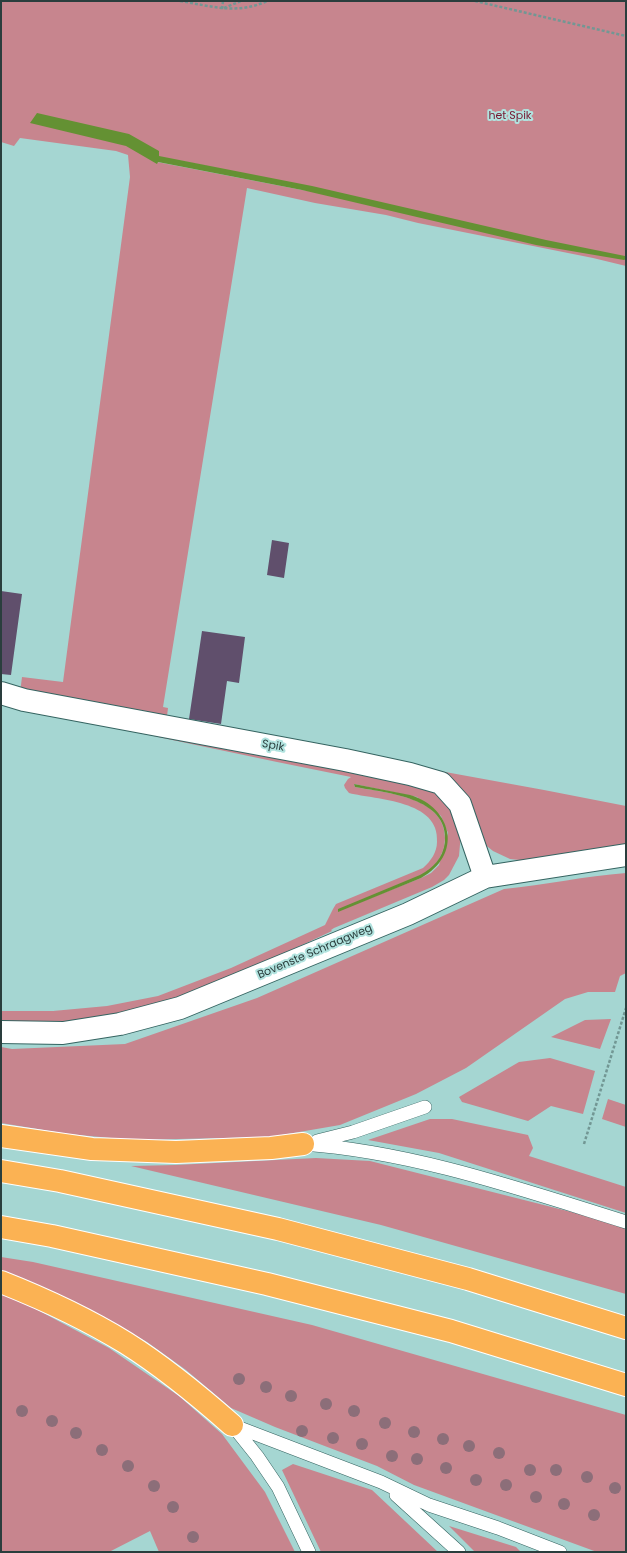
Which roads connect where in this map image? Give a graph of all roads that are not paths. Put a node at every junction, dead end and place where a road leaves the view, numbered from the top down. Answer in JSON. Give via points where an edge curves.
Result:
{"nodes":[{"id":1,"x":1,"y":692,"type":"edge"},
{"id":2,"x":626,"y":855,"type":"edge"},
{"id":3,"x":485,"y":877,"type":"junction"},
{"id":4,"x":1,"y":1032,"type":"edge"},
{"id":5,"x":425,"y":1107,"type":"dead end"},
{"id":6,"x":1,"y":1136,"type":"edge"},
{"id":7,"x":303,"y":1144,"type":"junction"},
{"id":8,"x":1,"y":1170,"type":"edge"},
{"id":9,"x":626,"y":1222,"type":"edge"},
{"id":10,"x":1,"y":1227,"type":"edge"},
{"id":11,"x":1,"y":1282,"type":"edge"},
{"id":12,"x":626,"y":1328,"type":"edge"},
{"id":13,"x":626,"y":1385,"type":"edge"},
{"id":14,"x":232,"y":1425,"type":"junction"},
{"id":15,"x":381,"y":1482,"type":"junction"},
{"id":16,"x":309,"y":1552,"type":"edge"},
{"id":17,"x":459,"y":1552,"type":"edge"},
{"id":18,"x":560,"y":1552,"type":"edge"}],
"edges":[{"from":1,"to":3,"type":"street","name":"Spik","via":[[24,700],[345,760],[441,783],[460,804]]},
{"from":2,"to":3,"type":"street","name":"Bovenste Schraagweg"},
{"from":3,"to":4,"type":"street","name":"Bovenste Schraagweg","via":[[408,914],[180,1008],[120,1024],[63,1033]]},
{"from":5,"to":7,"type":"lane","via":[[353,1132]]},
{"from":6,"to":7,"type":"highway","via":[[92,1149],[176,1152]]},
{"from":7,"to":9,"type":"lane","via":[[358,1149],[416,1161]]},
{"from":8,"to":12,"type":"highway","via":[[278,1229],[468,1279]]},
{"from":10,"to":13,"type":"highway","via":[[268,1284],[451,1331]]},
{"from":11,"to":14,"type":"highway","via":[[31,1294],[126,1343],[156,1362]]},
{"from":14,"to":15,"type":"lane"},
{"from":14,"to":16,"type":"lane","via":[[278,1487]]},
{"from":15,"to":17,"type":"lane"},
{"from":15,"to":18,"type":"lane","via":[[429,1505]]}]}
